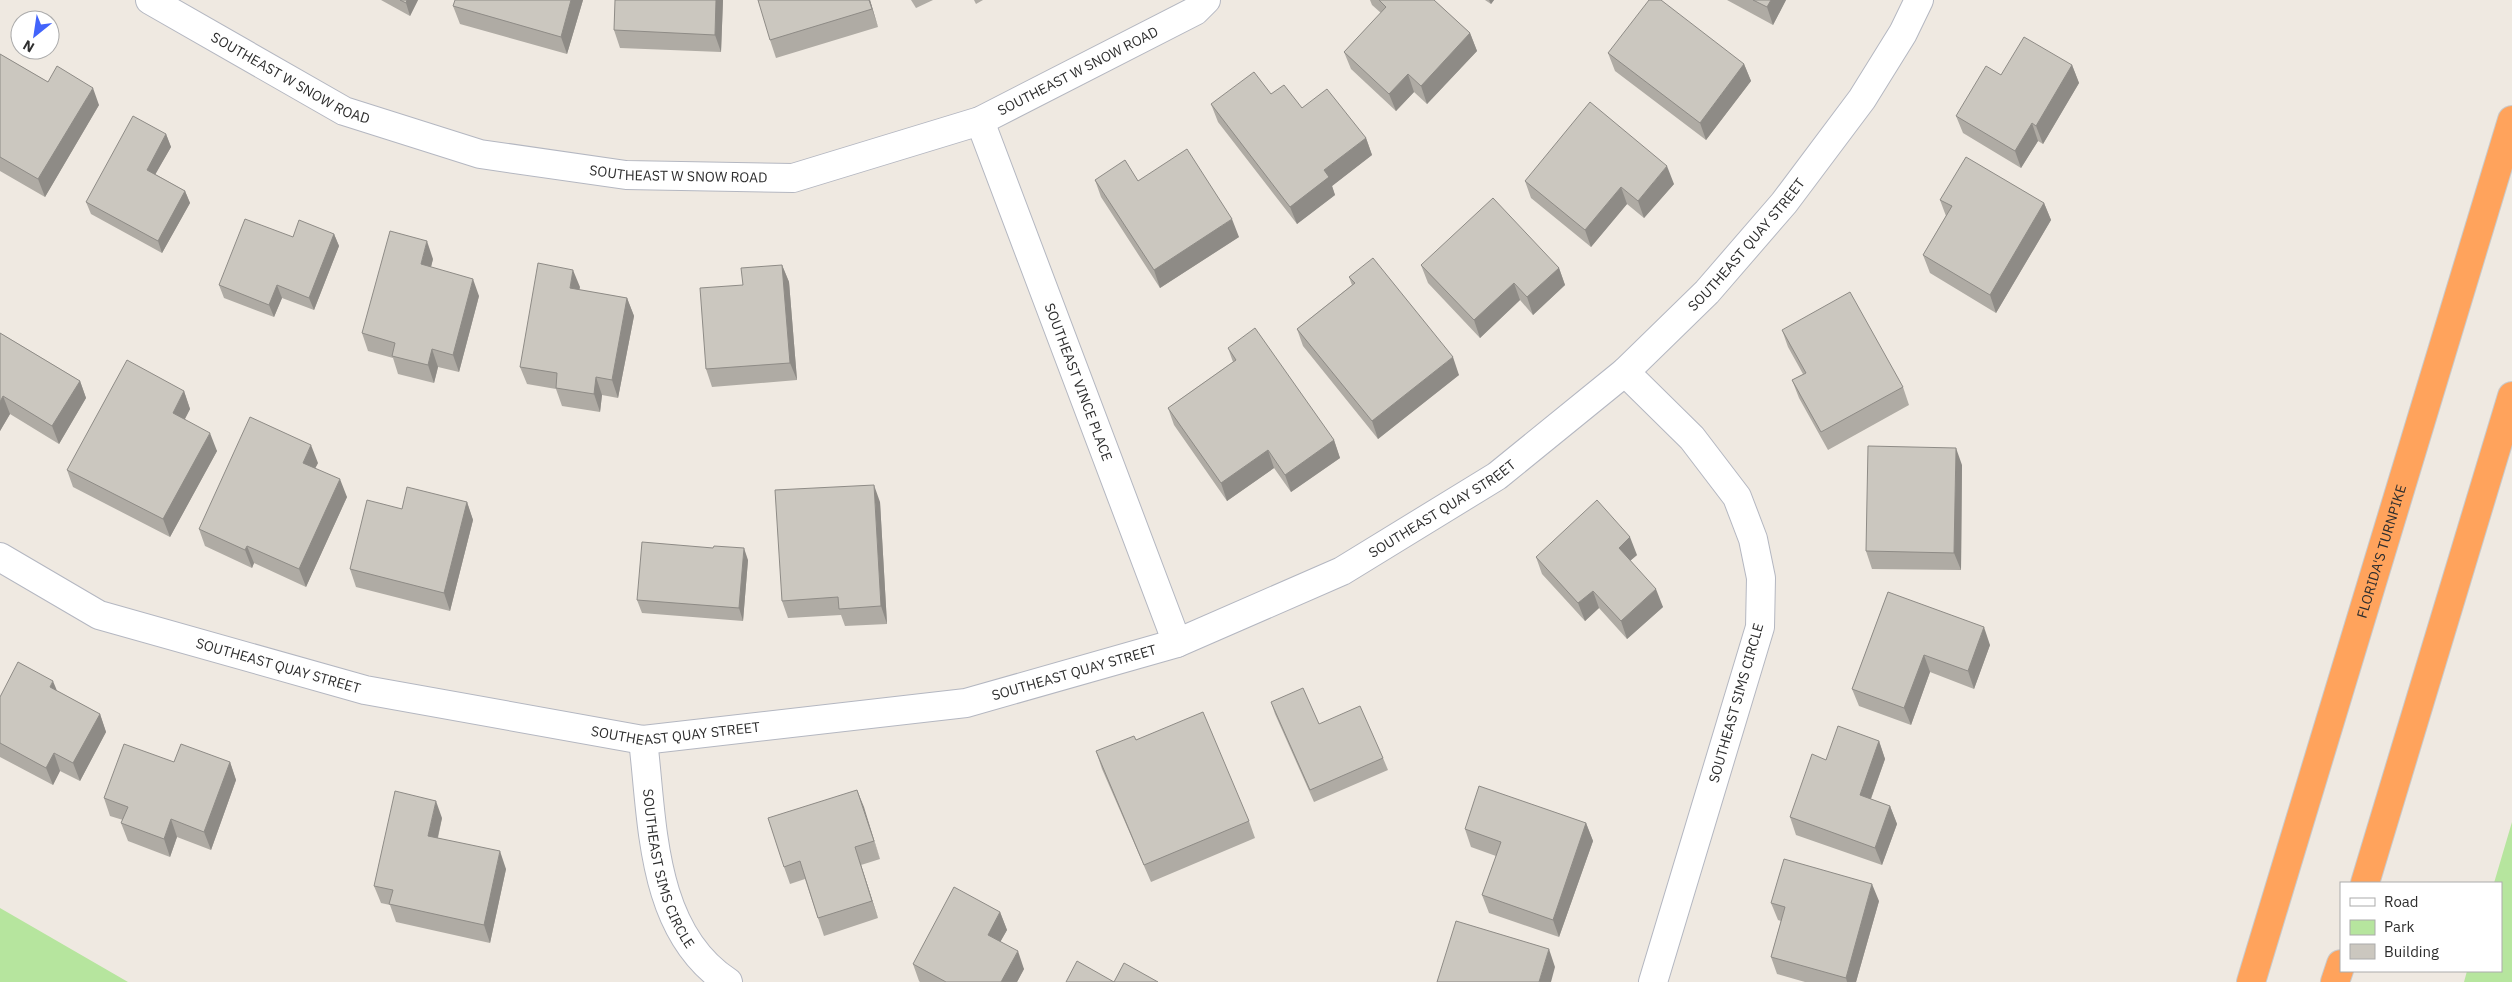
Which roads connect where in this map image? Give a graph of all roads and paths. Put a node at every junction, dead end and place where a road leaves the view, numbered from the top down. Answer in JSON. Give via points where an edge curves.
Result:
{"nodes":[{"id":1,"x":150,"y":0,"type":"edge"},
{"id":2,"x":1206,"y":0,"type":"edge"},
{"id":3,"x":1919,"y":0,"type":"edge"},
{"id":4,"x":2512,"y":120,"type":"edge"},
{"id":5,"x":980,"y":122,"type":"junction"},
{"id":6,"x":1625,"y":372,"type":"junction"},
{"id":7,"x":2512,"y":396,"type":"edge"},
{"id":8,"x":0,"y":558,"type":"edge"},
{"id":9,"x":1177,"y":644,"type":"junction"},
{"id":10,"x":643,"y":740,"type":"junction"},
{"id":11,"x":2365,"y":882,"type":"edge"},
{"id":12,"x":2340,"y":967,"type":"edge"},
{"id":13,"x":728,"y":982,"type":"edge"},
{"id":14,"x":1653,"y":982,"type":"edge"},
{"id":15,"x":2251,"y":982,"type":"edge"},
{"id":16,"x":2335,"y":982,"type":"edge"}],
"edges":[{"from":1,"to":5,"type":"street","name":"SOUTHEAST W SNOW ROAD","via":[[344,111],[480,154],[626,175],[793,178]]},
{"from":2,"to":5,"type":"street","name":"SOUTHEAST W SNOW ROAD","via":[[1195,10]]},
{"from":3,"to":6,"type":"street","name":"SOUTHEAST QUAY STREET","via":[[1862,100],[1784,203],[1707,292]]},
{"from":4,"to":15,"type":"highway","name":"FLORIDA'S TURNPIKE"},
{"from":5,"to":9,"type":"street","name":"SOUTHEAST VINCE PLACE"},
{"from":6,"to":9,"type":"street","name":"SOUTHEAST QUAY STREET","via":[[1497,476],[1342,571]]},
{"from":6,"to":14,"type":"street","name":"SOUTHEAST SIMS CIRCLE","via":[[1692,438],[1737,497],[1753,539],[1761,578],[1760,627]]},
{"from":7,"to":11,"type":"highway"},
{"from":8,"to":10,"type":"street","name":"SOUTHEAST QUAY STREET","via":[[100,614],[356,687]]},
{"from":9,"to":10,"type":"street","name":"SOUTHEAST QUAY STREET","via":[[966,703]]},
{"from":10,"to":13,"type":"street","name":"SOUTHEAST SIMS CIRCLE","via":[[658,866],[671,910],[690,944],[714,973]]},
{"from":12,"to":16,"type":"highway"}]}
